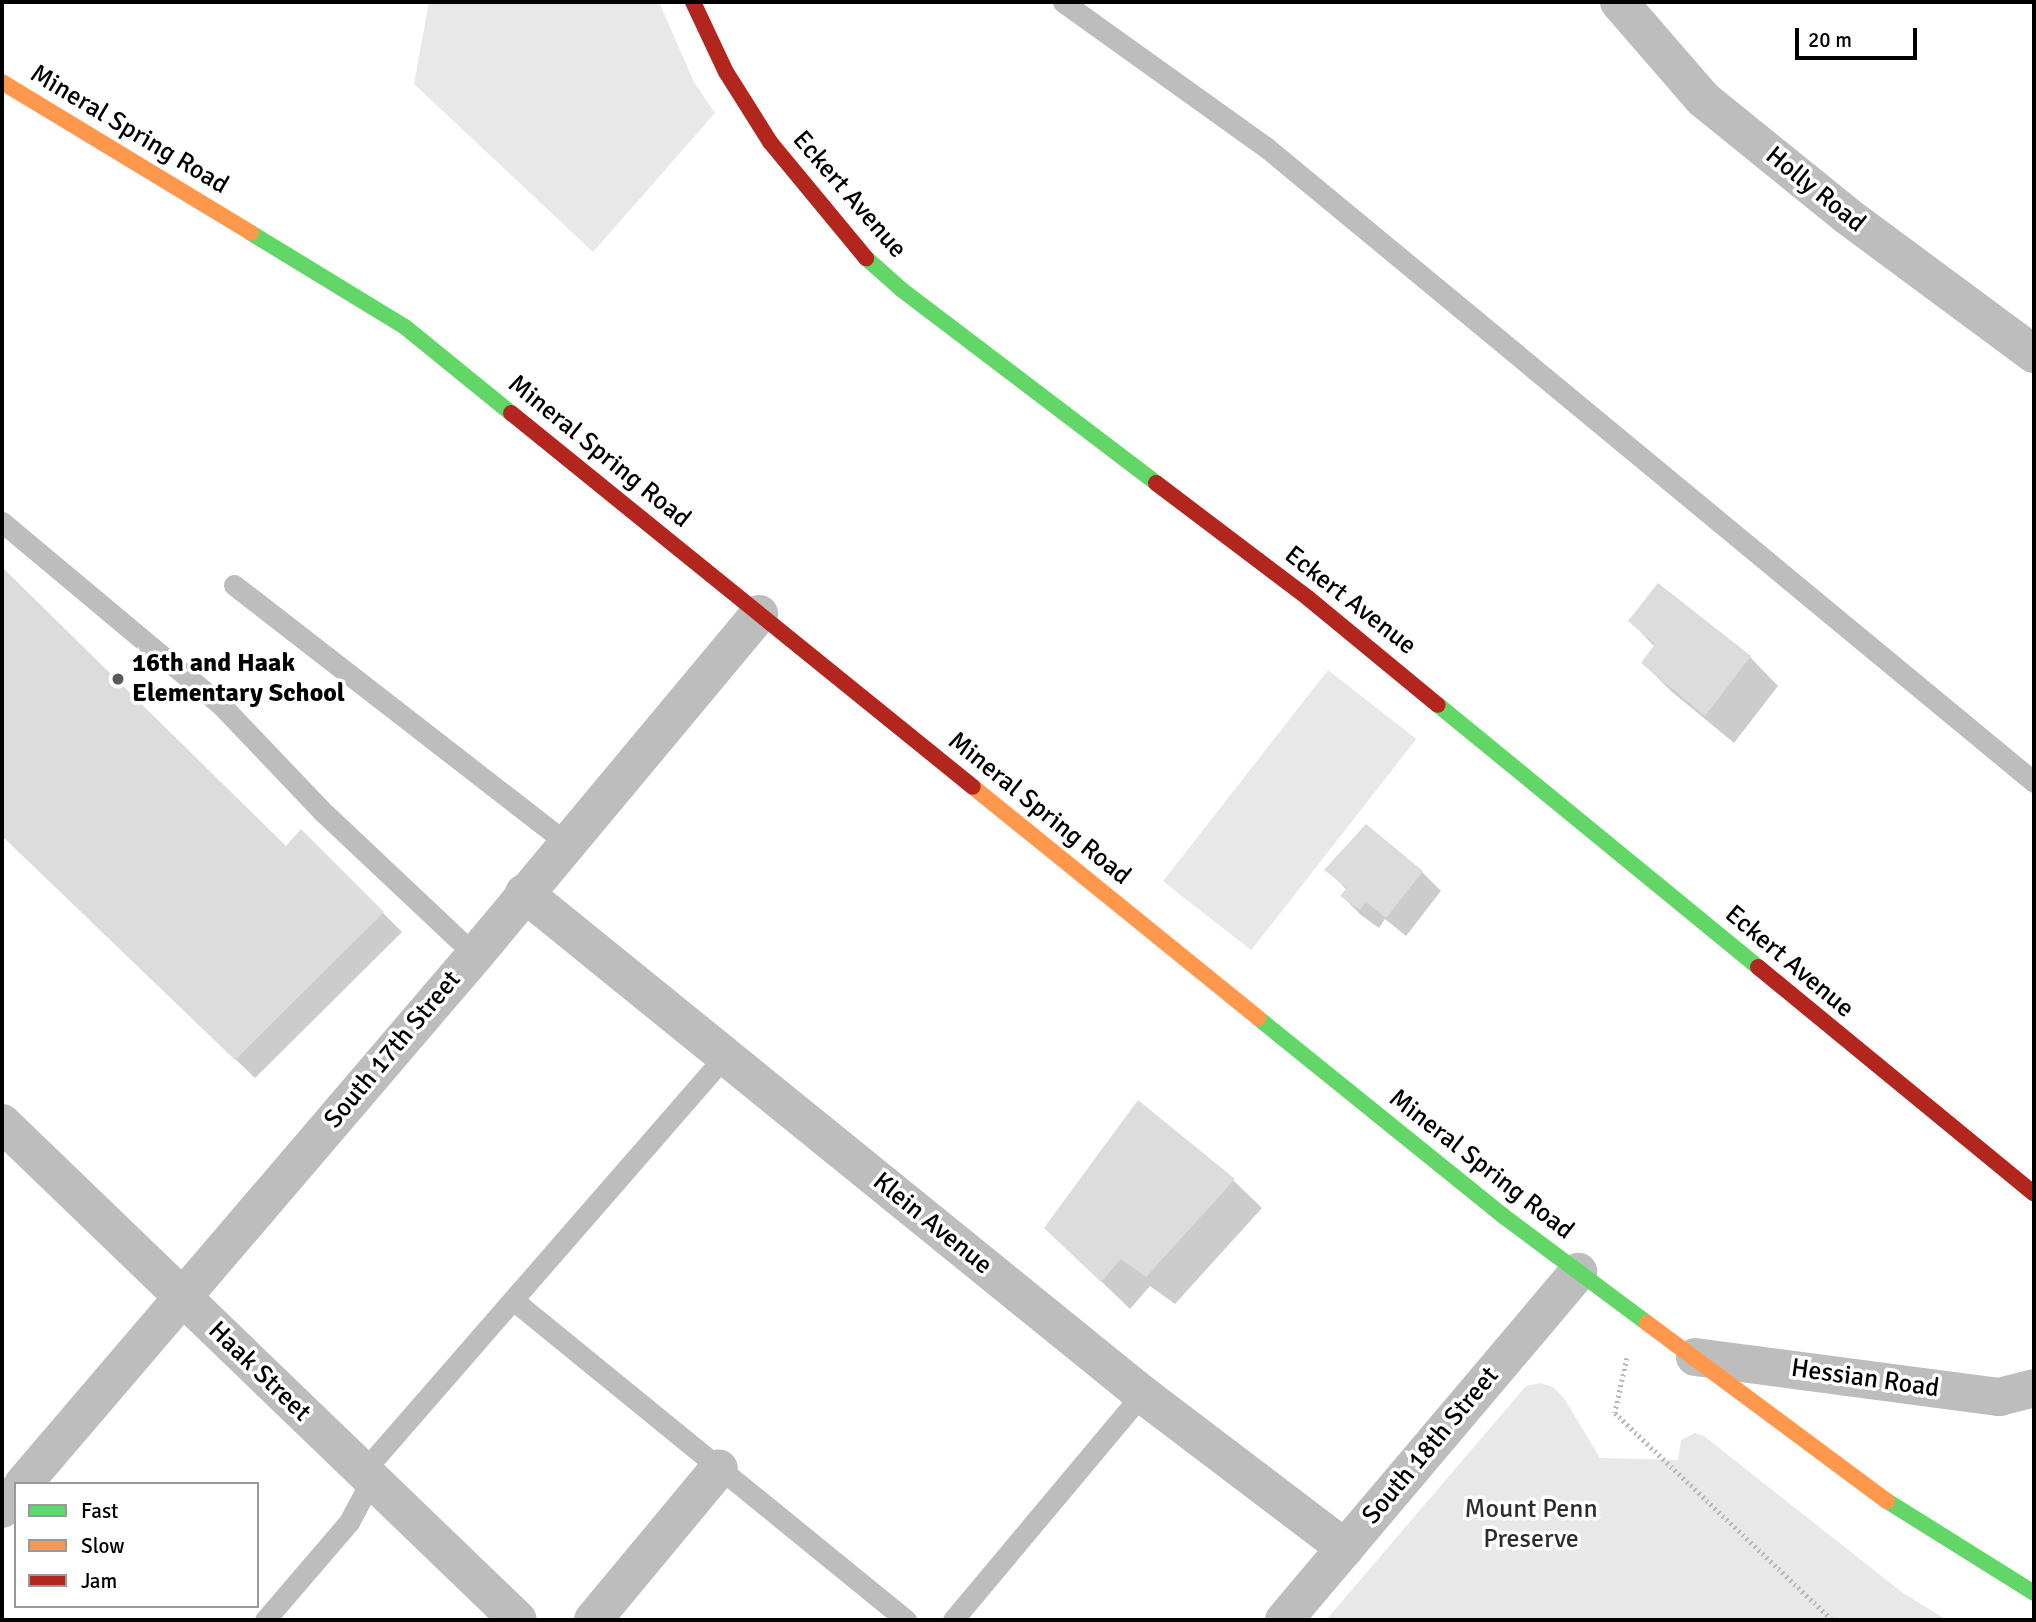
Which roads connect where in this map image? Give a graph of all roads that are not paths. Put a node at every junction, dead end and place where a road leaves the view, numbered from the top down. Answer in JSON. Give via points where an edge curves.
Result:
{"nodes":[{"id":1,"x":693,"y":2,"type":"edge"},
{"id":2,"x":1063,"y":2,"type":"edge"},
{"id":3,"x":1619,"y":2,"type":"edge"},
{"id":4,"x":2,"y":82,"type":"edge"},
{"id":5,"x":2034,"y":354,"type":"edge"},
{"id":6,"x":2,"y":522,"type":"edge"},
{"id":7,"x":234,"y":585,"type":"dead end"},
{"id":8,"x":759,"y":614,"type":"junction"},
{"id":9,"x":2034,"y":782,"type":"edge"},
{"id":10,"x":567,"y":843,"type":"junction"},
{"id":11,"x":524,"y":893,"type":"junction"},
{"id":12,"x":475,"y":954,"type":"junction"},
{"id":13,"x":725,"y":1056,"type":"junction"},
{"id":14,"x":2,"y":1123,"type":"edge"},
{"id":15,"x":2034,"y":1194,"type":"edge"},
{"id":16,"x":1578,"y":1272,"type":"junction"},
{"id":17,"x":182,"y":1297,"type":"junction"},
{"id":18,"x":513,"y":1300,"type":"junction"},
{"id":19,"x":1695,"y":1357,"type":"junction"},
{"id":20,"x":2034,"y":1388,"type":"edge"},
{"id":21,"x":1142,"y":1394,"type":"junction"},
{"id":22,"x":719,"y":1468,"type":"junction"},
{"id":23,"x":367,"y":1477,"type":"junction"},
{"id":24,"x":25,"y":1482,"type":"edge"},
{"id":25,"x":14,"y":1495,"type":"edge"},
{"id":26,"x":2,"y":1509,"type":"edge"},
{"id":27,"x":1345,"y":1548,"type":"junction"},
{"id":28,"x":2034,"y":1594,"type":"edge"},
{"id":29,"x":265,"y":1620,"type":"edge"},
{"id":30,"x":518,"y":1620,"type":"edge"},
{"id":31,"x":593,"y":1620,"type":"edge"},
{"id":32,"x":905,"y":1620,"type":"edge"},
{"id":33,"x":953,"y":1620,"type":"edge"},
{"id":34,"x":1284,"y":1620,"type":"edge"}],
"edges":[{"from":1,"to":15,"type":"main road","name":"Eckert Avenue","via":[[726,72],[770,142],[824,211],[884,274],[1308,597]]},
{"from":2,"to":9,"type":"lane","via":[[1267,148]]},
{"from":3,"to":5,"type":"street","name":"Holly Road","via":[[1703,99],[1846,215]]},
{"from":4,"to":8,"type":"main road","name":"Mineral Spring Road","via":[[405,327]]},
{"from":6,"to":12,"type":"lane","via":[[223,707],[321,810]]},
{"from":7,"to":10,"type":"lane"},
{"from":8,"to":10,"type":"street","name":"South 17th Street"},
{"from":8,"to":16,"type":"main road","name":"Mineral Spring Road","via":[[1491,1207]]},
{"from":10,"to":11,"type":"street","name":"South 17th Street"},
{"from":11,"to":12,"type":"street","name":"South 17th Street"},
{"from":11,"to":13,"type":"street","name":"Klein Avenue"},
{"from":12,"to":17,"type":"street","name":"South 17th Street"},
{"from":13,"to":18,"type":"lane"},
{"from":13,"to":21,"type":"street","name":"Klein Avenue"},
{"from":14,"to":17,"type":"street","name":"Haak Street"},
{"from":16,"to":19,"type":"main road","name":"Mineral Spring Road"},
{"from":16,"to":27,"type":"street","name":"South 18th Street"},
{"from":17,"to":23,"type":"street","name":"Haak Street"},
{"from":17,"to":24,"type":"street","name":"South 17th Street"},
{"from":18,"to":22,"type":"lane"},
{"from":18,"to":23,"type":"lane"},
{"from":19,"to":20,"type":"street","name":"Hessian Road","via":[[1999,1397]]},
{"from":19,"to":28,"type":"main road","name":"Mineral Spring Road","via":[[1907,1516]]},
{"from":21,"to":27,"type":"street","name":"Klein Avenue"},
{"from":21,"to":33,"type":"lane"},
{"from":22,"to":31,"type":"street"},
{"from":22,"to":32,"type":"lane"},
{"from":23,"to":29,"type":"lane","via":[[349,1522]]},
{"from":23,"to":30,"type":"street","name":"Haak Street"},
{"from":25,"to":26,"type":"street"},
{"from":27,"to":34,"type":"street","name":"South 18th Street"}]}
